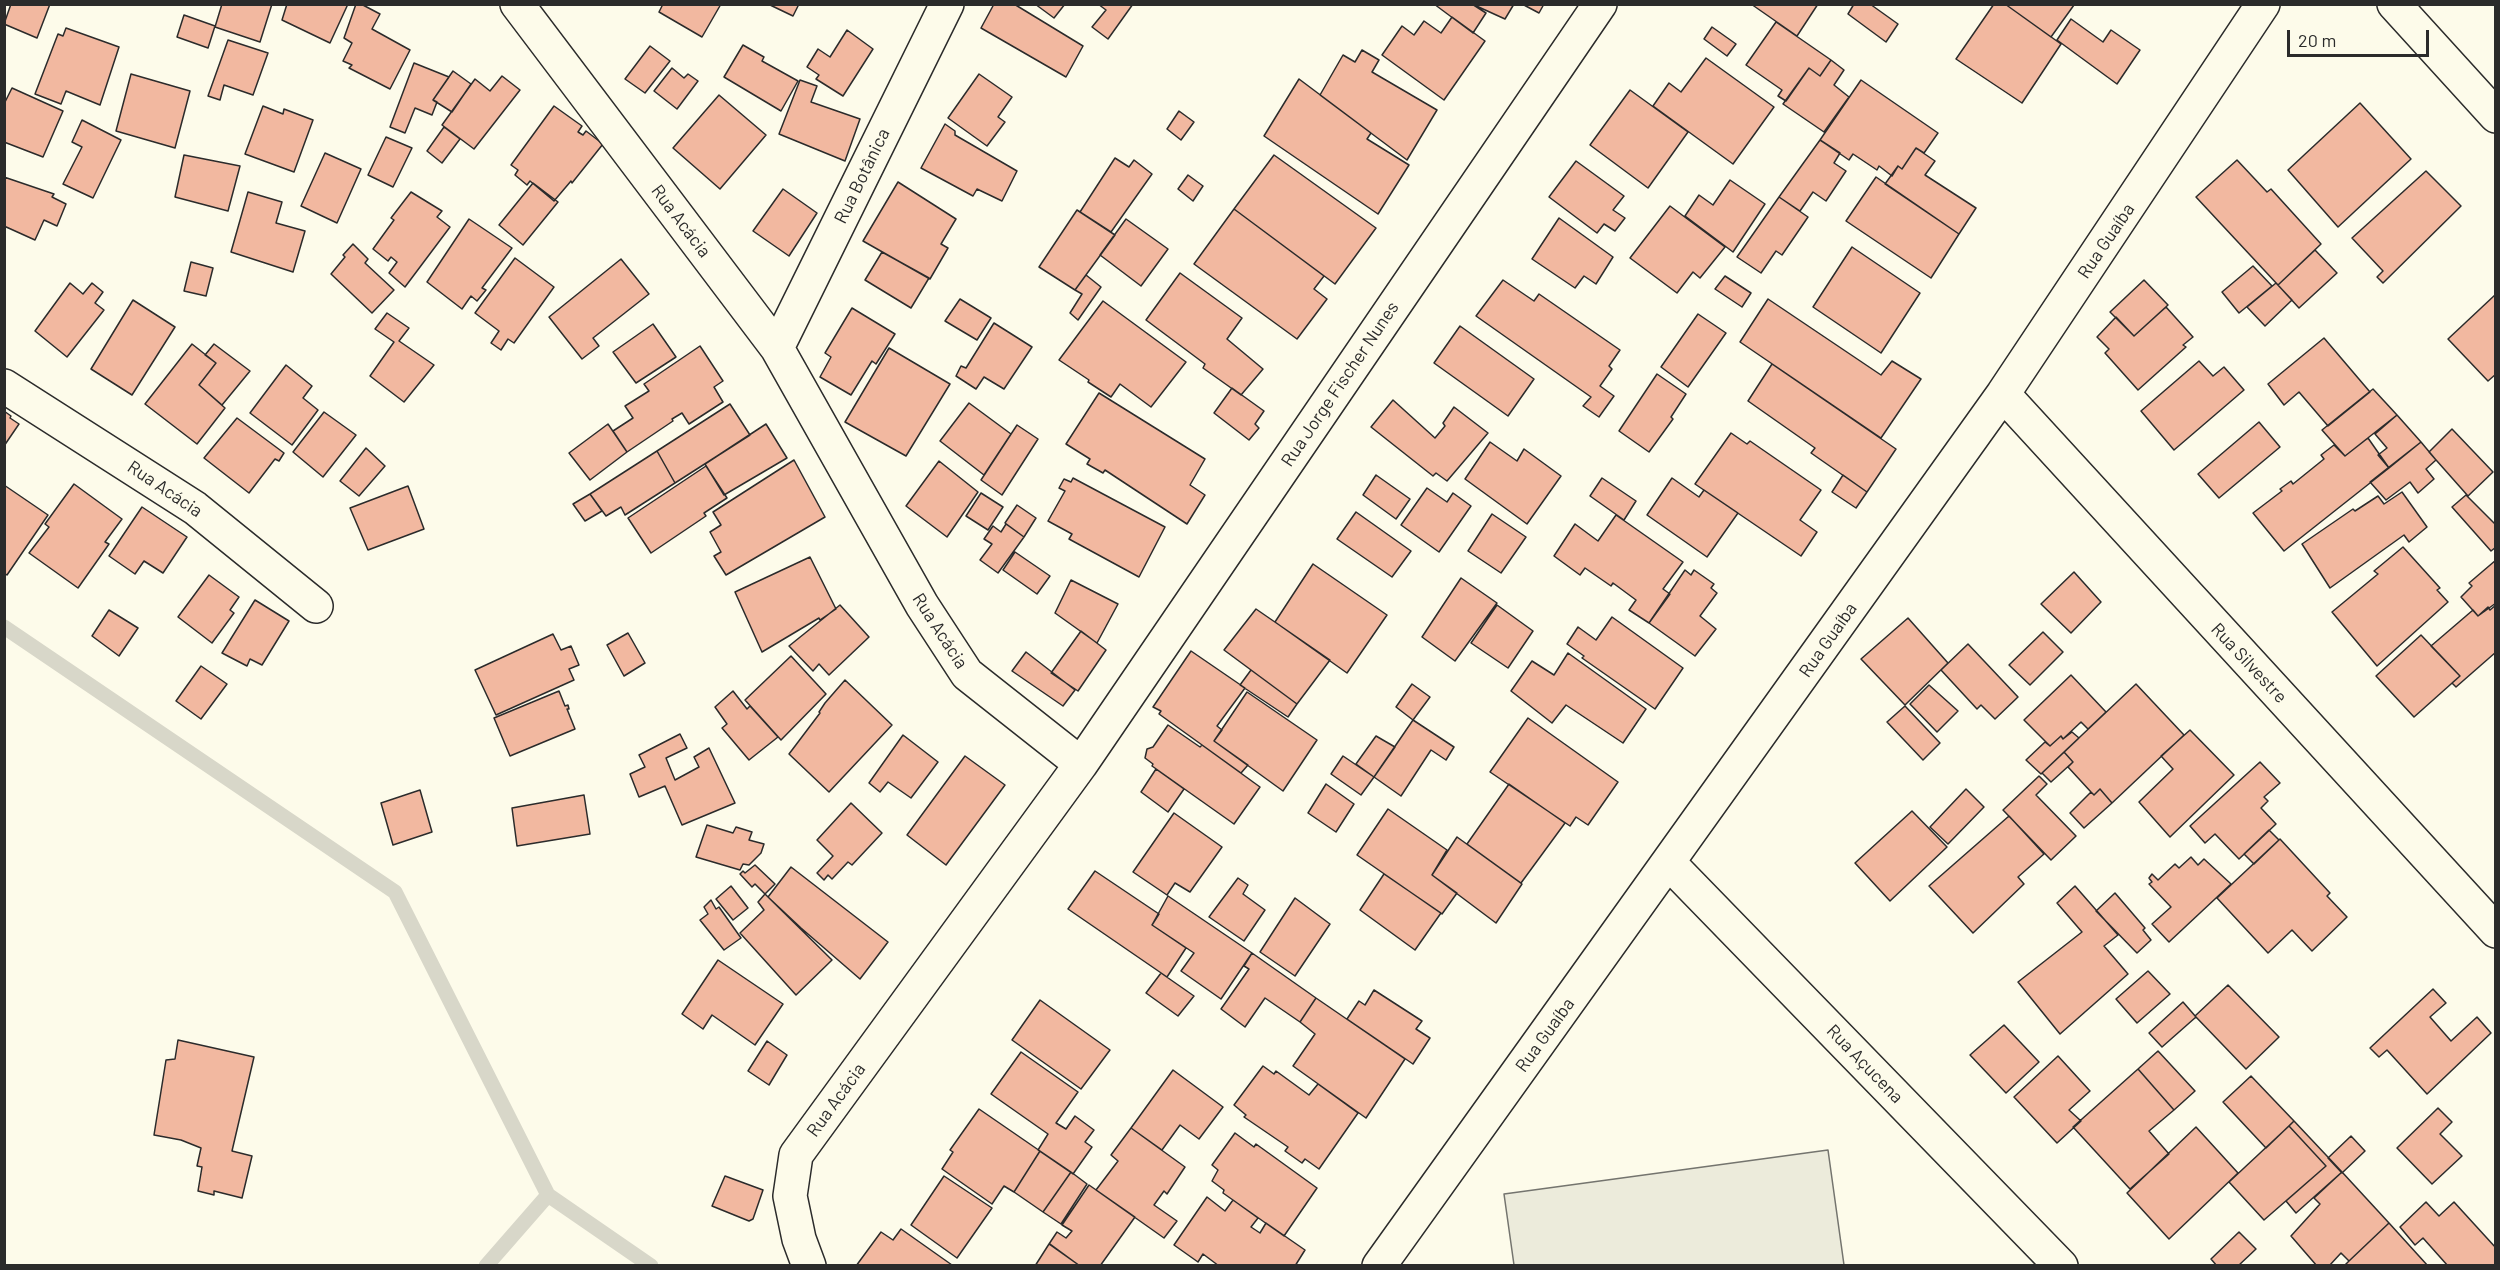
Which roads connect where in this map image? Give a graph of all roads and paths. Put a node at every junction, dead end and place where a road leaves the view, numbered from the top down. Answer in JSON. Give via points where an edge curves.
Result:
{"nodes":[{"id":1,"x":518,"y":4,"type":"edge"},
{"id":2,"x":947,"y":4,"type":"edge"},
{"id":3,"x":1600,"y":4,"type":"edge"},
{"id":4,"x":2263,"y":4,"type":"edge"},
{"id":5,"x":2394,"y":4,"type":"edge"},
{"id":6,"x":2496,"y":116,"type":"edge"},
{"id":7,"x":777,"y":348,"type":"junction"},
{"id":8,"x":4,"y":386,"type":"edge"},
{"id":9,"x":2003,"y":394,"type":"junction"},
{"id":10,"x":316,"y":606,"type":"dead end"},
{"id":11,"x":1081,"y":764,"type":"junction"},
{"id":12,"x":1669,"y":863,"type":"junction"},
{"id":13,"x":2496,"y":931,"type":"edge"},
{"id":14,"x":808,"y":1266,"type":"edge"},
{"id":15,"x":1379,"y":1266,"type":"edge"},
{"id":16,"x":2061,"y":1266,"type":"edge"}],
"edges":[{"from":1,"to":7,"type":"street","name":"Rua Acácia"},
{"from":2,"to":7,"type":"street","name":"Rua Botânica"},
{"from":3,"to":11,"type":"street","name":"Rua Jorge Fischer Nunes"},
{"from":4,"to":9,"type":"street","name":"Rua Guaíba"},
{"from":5,"to":6,"type":"street"},
{"from":7,"to":11,"type":"street","name":"Rua Acácia","via":[[922,605],[968,674]]},
{"from":8,"to":10,"type":"street","name":"Rua Acácia","via":[[195,508]]},
{"from":9,"to":12,"type":"street","name":"Rua Guaíba"},
{"from":9,"to":13,"type":"street","name":"Rua Silvestre"},
{"from":11,"to":14,"type":"street","name":"Rua Acácia","via":[[796,1155],[790,1196]]},
{"from":12,"to":15,"type":"street","name":"Rua Guaíba"},
{"from":12,"to":16,"type":"street","name":"Rua Açucena"}]}
